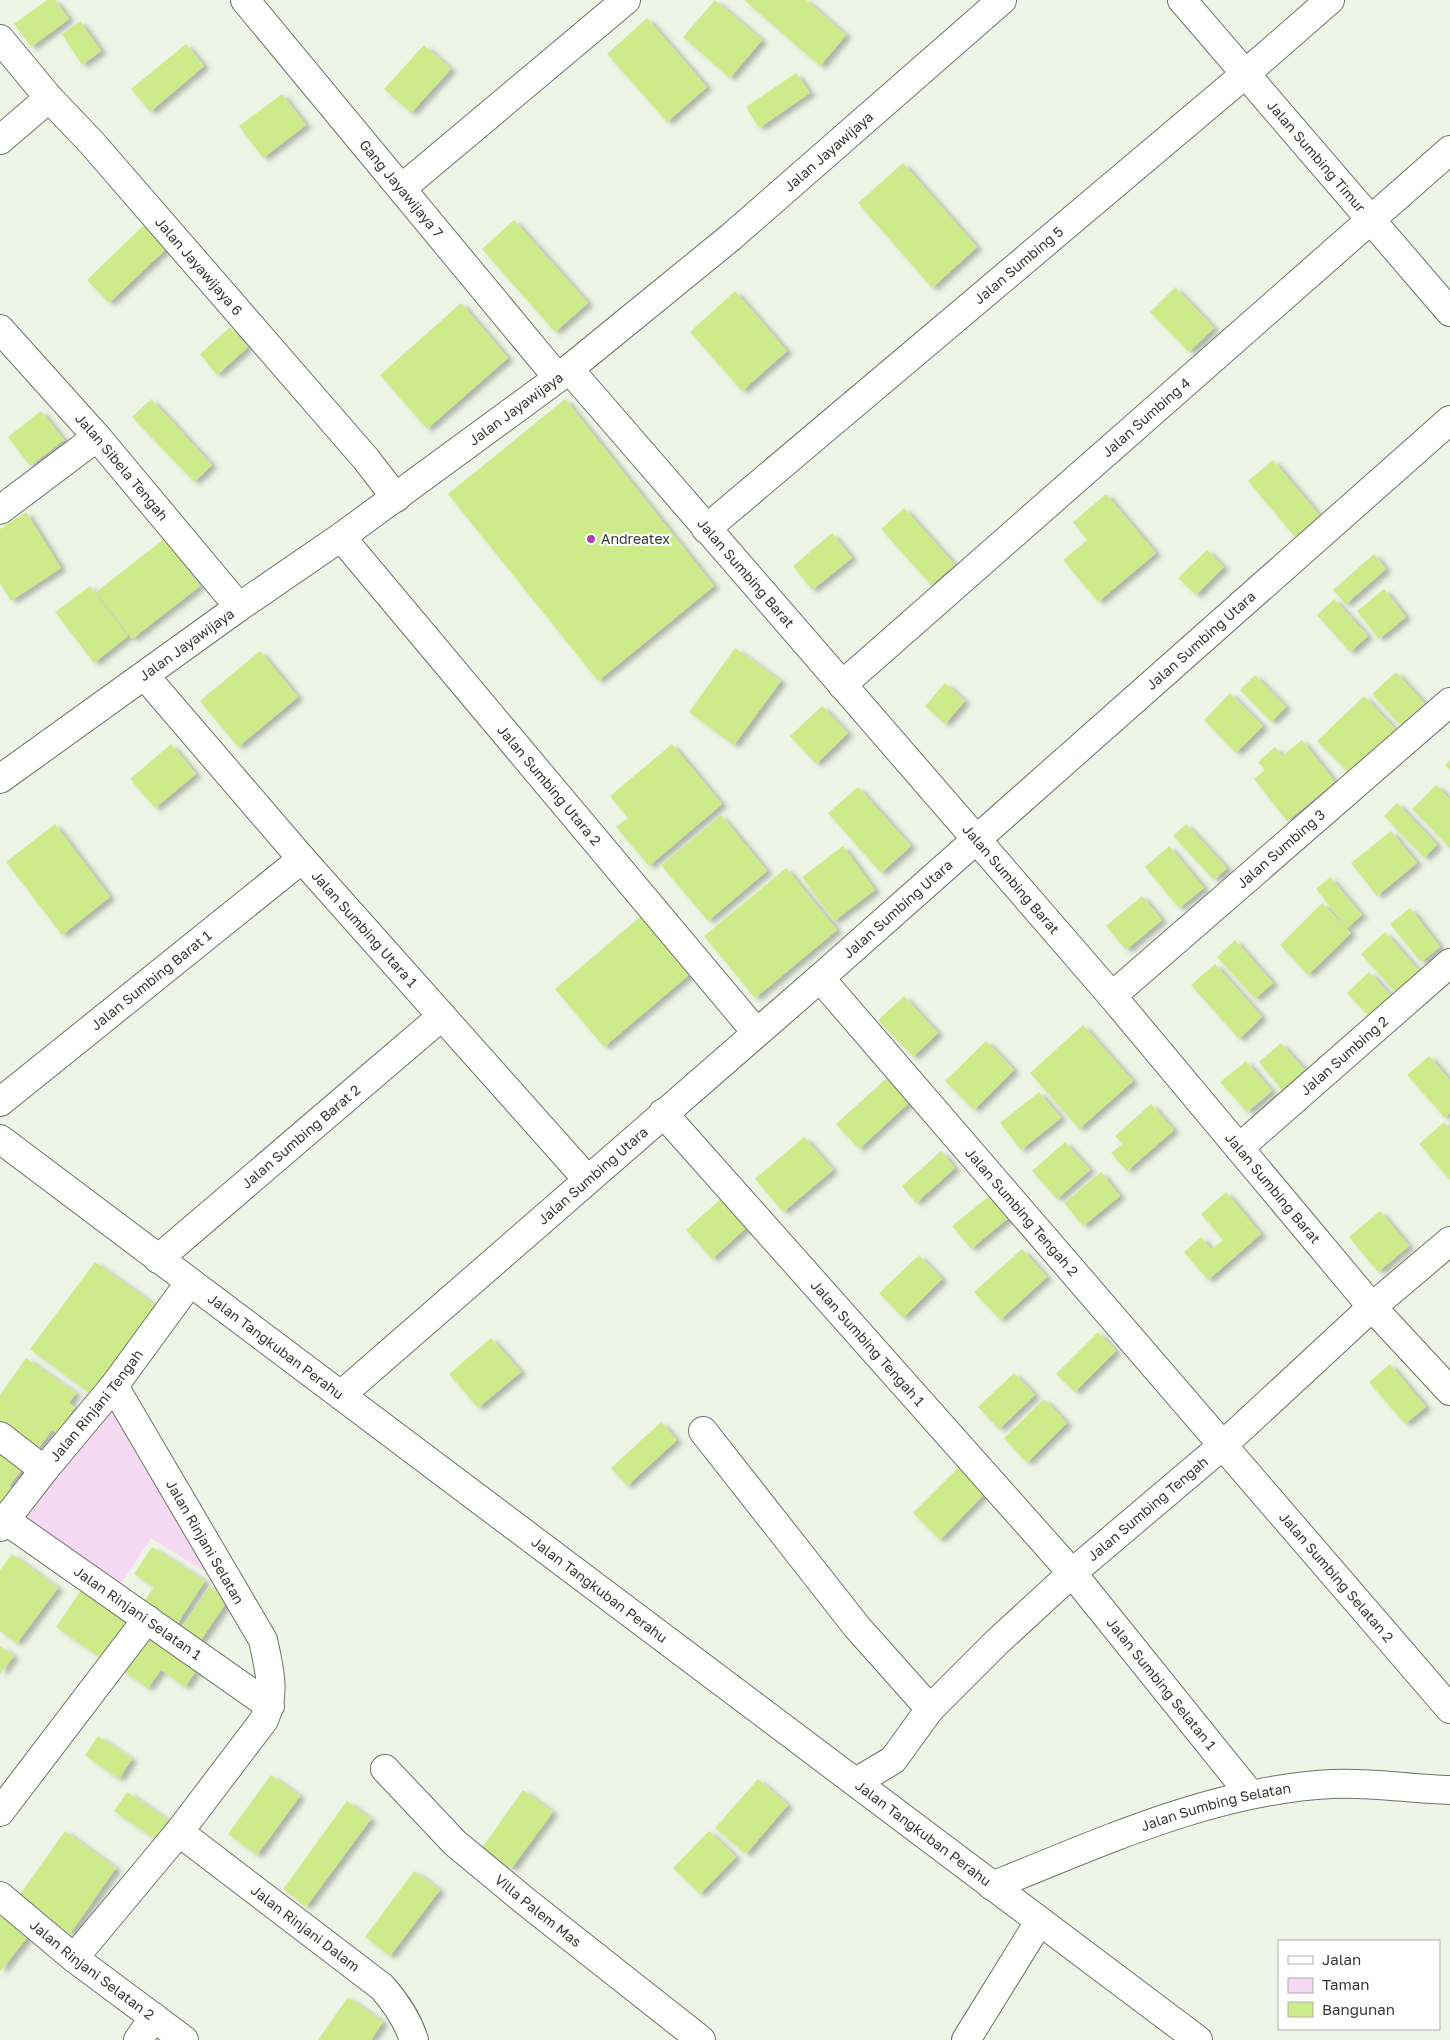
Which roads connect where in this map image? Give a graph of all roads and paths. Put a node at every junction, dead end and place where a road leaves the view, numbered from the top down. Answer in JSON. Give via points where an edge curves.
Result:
{"nodes":[{"id":1,"x":626,"y":0,"type":"edge"},
{"id":2,"x":1002,"y":0,"type":"edge"},
{"id":3,"x":1182,"y":0,"type":"edge"},
{"id":4,"x":1330,"y":0,"type":"edge"},
{"id":5,"x":249,"y":1,"type":"edge"},
{"id":6,"x":0,"y":38,"type":"edge"},
{"id":7,"x":1244,"y":75,"type":"junction"},
{"id":8,"x":49,"y":98,"type":"junction"},
{"id":9,"x":0,"y":140,"type":"edge"},
{"id":10,"x":1450,"y":150,"type":"edge"},
{"id":11,"x":402,"y":188,"type":"junction"},
{"id":12,"x":1369,"y":220,"type":"junction"},
{"id":13,"x":1450,"y":312,"type":"edge"},
{"id":14,"x":0,"y":329,"type":"edge"},
{"id":15,"x":564,"y":374,"type":"junction"},
{"id":16,"x":1450,"y":420,"type":"edge"},
{"id":17,"x":97,"y":437,"type":"junction"},
{"id":18,"x":396,"y":498,"type":"junction"},
{"id":19,"x":0,"y":510,"type":"edge"},
{"id":20,"x":706,"y":529,"type":"junction"},
{"id":21,"x":341,"y":537,"type":"junction"},
{"id":22,"x":239,"y":607,"type":"junction"},
{"id":23,"x":145,"y":676,"type":"junction"},
{"id":24,"x":842,"y":685,"type":"junction"},
{"id":25,"x":1450,"y":702,"type":"edge"},
{"id":26,"x":0,"y":779,"type":"edge"},
{"id":27,"x":975,"y":839,"type":"junction"},
{"id":28,"x":302,"y":859,"type":"junction"},
{"id":29,"x":1450,"y":963,"type":"edge"},
{"id":30,"x":820,"y":978,"type":"junction"},
{"id":31,"x":1112,"y":996,"type":"junction"},
{"id":32,"x":442,"y":1016,"type":"junction"},
{"id":33,"x":756,"y":1032,"type":"junction"},
{"id":34,"x":0,"y":1102,"type":"edge"},
{"id":35,"x":663,"y":1113,"type":"junction"},
{"id":36,"x":0,"y":1139,"type":"edge"},
{"id":37,"x":1239,"y":1148,"type":"junction"},
{"id":38,"x":587,"y":1179,"type":"junction"},
{"id":39,"x":1450,"y":1241,"type":"edge"},
{"id":40,"x":158,"y":1259,"type":"junction"},
{"id":41,"x":190,"y":1282,"type":"junction"},
{"id":42,"x":1372,"y":1307,"type":"junction"},
{"id":43,"x":114,"y":1386,"type":"junction"},
{"id":44,"x":1450,"y":1391,"type":"edge"},
{"id":45,"x":341,"y":1395,"type":"junction"},
{"id":46,"x":703,"y":1431,"type":"dead end"},
{"id":47,"x":0,"y":1436,"type":"edge"},
{"id":48,"x":1222,"y":1446,"type":"junction"},
{"id":49,"x":44,"y":1470,"type":"junction"},
{"id":50,"x":3,"y":1524,"type":"edge"},
{"id":51,"x":1072,"y":1573,"type":"junction"},
{"id":52,"x":147,"y":1620,"type":"junction"},
{"id":53,"x":270,"y":1706,"type":"junction"},
{"id":54,"x":930,"y":1708,"type":"junction"},
{"id":55,"x":1450,"y":1709,"type":"edge"},
{"id":56,"x":384,"y":1769,"type":"dead end"},
{"id":57,"x":856,"y":1782,"type":"junction"},
{"id":58,"x":1450,"y":1790,"type":"edge"},
{"id":59,"x":1250,"y":1794,"type":"junction"},
{"id":60,"x":0,"y":1812,"type":"edge"},
{"id":61,"x":179,"y":1832,"type":"junction"},
{"id":62,"x":992,"y":1886,"type":"junction"},
{"id":63,"x":0,"y":1896,"type":"edge"},
{"id":64,"x":1040,"y":1922,"type":"junction"},
{"id":65,"x":74,"y":1958,"type":"junction"},
{"id":66,"x":154,"y":2018,"type":"junction"},
{"id":67,"x":138,"y":2040,"type":"edge"},
{"id":68,"x":184,"y":2040,"type":"edge"},
{"id":69,"x":414,"y":2040,"type":"edge"},
{"id":70,"x":701,"y":2040,"type":"edge"},
{"id":71,"x":966,"y":2040,"type":"edge"},
{"id":72,"x":1198,"y":2040,"type":"edge"}],
"edges":[{"from":1,"to":11,"type":"street"},
{"from":2,"to":15,"type":"street","name":"Jalan Jayawijaya","via":[[731,237]]},
{"from":3,"to":7,"type":"street","name":"Jalan Sumbing Timur"},
{"from":4,"to":7,"type":"street","name":"Jalan Sumbing 5"},
{"from":5,"to":11,"type":"street","name":"Gang Jayawijaya 7"},
{"from":6,"to":8,"type":"street","name":"Jalan Jayawijaya 6"},
{"from":7,"to":12,"type":"street","name":"Jalan Sumbing Timur"},
{"from":7,"to":20,"type":"street","name":"Jalan Sumbing 5"},
{"from":8,"to":9,"type":"street"},
{"from":8,"to":18,"type":"street","name":"Jalan Jayawijaya 6","via":[[91,142],[366,459]]},
{"from":10,"to":12,"type":"street","name":"Jalan Sumbing 4"},
{"from":11,"to":15,"type":"street","name":"Gang Jayawijaya 7"},
{"from":12,"to":13,"type":"street","name":"Jalan Sumbing Timur"},
{"from":12,"to":24,"type":"street","name":"Jalan Sumbing 4"},
{"from":14,"to":17,"type":"street","name":"Jalan Sibela Tengah"},
{"from":15,"to":18,"type":"street","name":"Jalan Jayawijaya"},
{"from":15,"to":20,"type":"street","name":"Jalan Sumbing Barat"},
{"from":16,"to":27,"type":"street","name":"Jalan Sumbing Utara"},
{"from":17,"to":19,"type":"street"},
{"from":17,"to":22,"type":"street","name":"Jalan Sibela Tengah"},
{"from":18,"to":21,"type":"street","name":"Jalan Jayawijaya"},
{"from":20,"to":24,"type":"street","name":"Jalan Sumbing Barat"},
{"from":21,"to":22,"type":"street","name":"Jalan Jayawijaya"},
{"from":21,"to":33,"type":"street","name":"Jalan Sumbing Utara 2"},
{"from":22,"to":23,"type":"street","name":"Jalan Jayawijaya"},
{"from":23,"to":26,"type":"street","name":"Jalan Jayawijaya"},
{"from":23,"to":28,"type":"street","name":"Jalan Sumbing Utara 1"},
{"from":24,"to":27,"type":"street","name":"Jalan Sumbing Barat"},
{"from":25,"to":31,"type":"street","name":"Jalan Sumbing 3"},
{"from":27,"to":30,"type":"street","name":"Jalan Sumbing Utara"},
{"from":27,"to":31,"type":"street","name":"Jalan Sumbing Barat"},
{"from":28,"to":32,"type":"street","name":"Jalan Sumbing Utara 1"},
{"from":28,"to":34,"type":"street","name":"Jalan Sumbing Barat 1"},
{"from":29,"to":37,"type":"street","name":"Jalan Sumbing 2"},
{"from":30,"to":33,"type":"street","name":"Jalan Sumbing Utara"},
{"from":30,"to":48,"type":"street","name":"Jalan Sumbing Tengah 2"},
{"from":31,"to":37,"type":"street","name":"Jalan Sumbing Barat"},
{"from":32,"to":38,"type":"street","name":"Jalan Sumbing Utara 1"},
{"from":32,"to":40,"type":"street","name":"Jalan Sumbing Barat 2"},
{"from":33,"to":35,"type":"street","name":"Jalan Sumbing Utara"},
{"from":35,"to":38,"type":"street","name":"Jalan Sumbing Utara"},
{"from":35,"to":51,"type":"street","name":"Jalan Sumbing Tengah 1"},
{"from":36,"to":40,"type":"street","name":"Jalan Tangkuban Perahu"},
{"from":37,"to":42,"type":"street","name":"Jalan Sumbing Barat"},
{"from":38,"to":45,"type":"street","name":"Jalan Sumbing Utara"},
{"from":39,"to":42,"type":"street","name":"Jalan Sumbing Tengah"},
{"from":40,"to":41,"type":"street","name":"Jalan Tangkuban Perahu"},
{"from":41,"to":43,"type":"street","name":"Jalan Rinjani Tengah"},
{"from":41,"to":45,"type":"street","name":"Jalan Tangkuban Perahu"},
{"from":42,"to":44,"type":"street","name":"Jalan Sumbing Barat"},
{"from":42,"to":48,"type":"street","name":"Jalan Sumbing Tengah"},
{"from":43,"to":49,"type":"street","name":"Jalan Rinjani Tengah"},
{"from":43,"to":53,"type":"street","name":"Jalan Rinjani Selatan","via":[[262,1640],[270,1673]]},
{"from":45,"to":57,"type":"street","name":"Jalan Tangkuban Perahu"},
{"from":46,"to":54,"type":"street","via":[[857,1627]]},
{"from":47,"to":49,"type":"street"},
{"from":48,"to":51,"type":"street","name":"Jalan Sumbing Tengah"},
{"from":48,"to":55,"type":"street","name":"Jalan Sumbing Selatan 2"},
{"from":49,"to":50,"type":"street","name":"Jalan Rinjani Tengah"},
{"from":50,"to":52,"type":"street","name":"Jalan Rinjani Selatan 1"},
{"from":51,"to":54,"type":"street","name":"Jalan Sumbing Tengah"},
{"from":51,"to":59,"type":"street","name":"Jalan Sumbing Selatan 1"},
{"from":52,"to":53,"type":"street","name":"Jalan Rinjani Selatan 1"},
{"from":52,"to":60,"type":"street"},
{"from":53,"to":61,"type":"street","via":[[264,1720]]},
{"from":54,"to":57,"type":"street","name":"Jalan Sumbing Tengah","via":[[893,1760]]},
{"from":56,"to":70,"type":"street","name":"Villa Palem Mas","via":[[456,1843]]},
{"from":57,"to":62,"type":"street","name":"Jalan Tangkuban Perahu"},
{"from":58,"to":59,"type":"street","name":"Jalan Sumbing Selatan","via":[[1334,1784]]},
{"from":59,"to":62,"type":"street","name":"Jalan Sumbing Selatan","via":[[1138,1828]]},
{"from":61,"to":65,"type":"street"},
{"from":61,"to":69,"type":"street","name":"Jalan Rinjani Dalam","via":[[382,1987],[405,2017]]},
{"from":62,"to":64,"type":"street","name":"Jalan Tangkuban Perahu"},
{"from":63,"to":65,"type":"street","name":"Jalan Rinjani Selatan 2"},
{"from":64,"to":71,"type":"street"},
{"from":64,"to":72,"type":"street","name":"Jalan Tangkuban Perahu"},
{"from":65,"to":66,"type":"street","name":"Jalan Rinjani Selatan 2"},
{"from":66,"to":67,"type":"street"},
{"from":66,"to":68,"type":"street","name":"Jalan Rinjani Selatan 2"}]}
